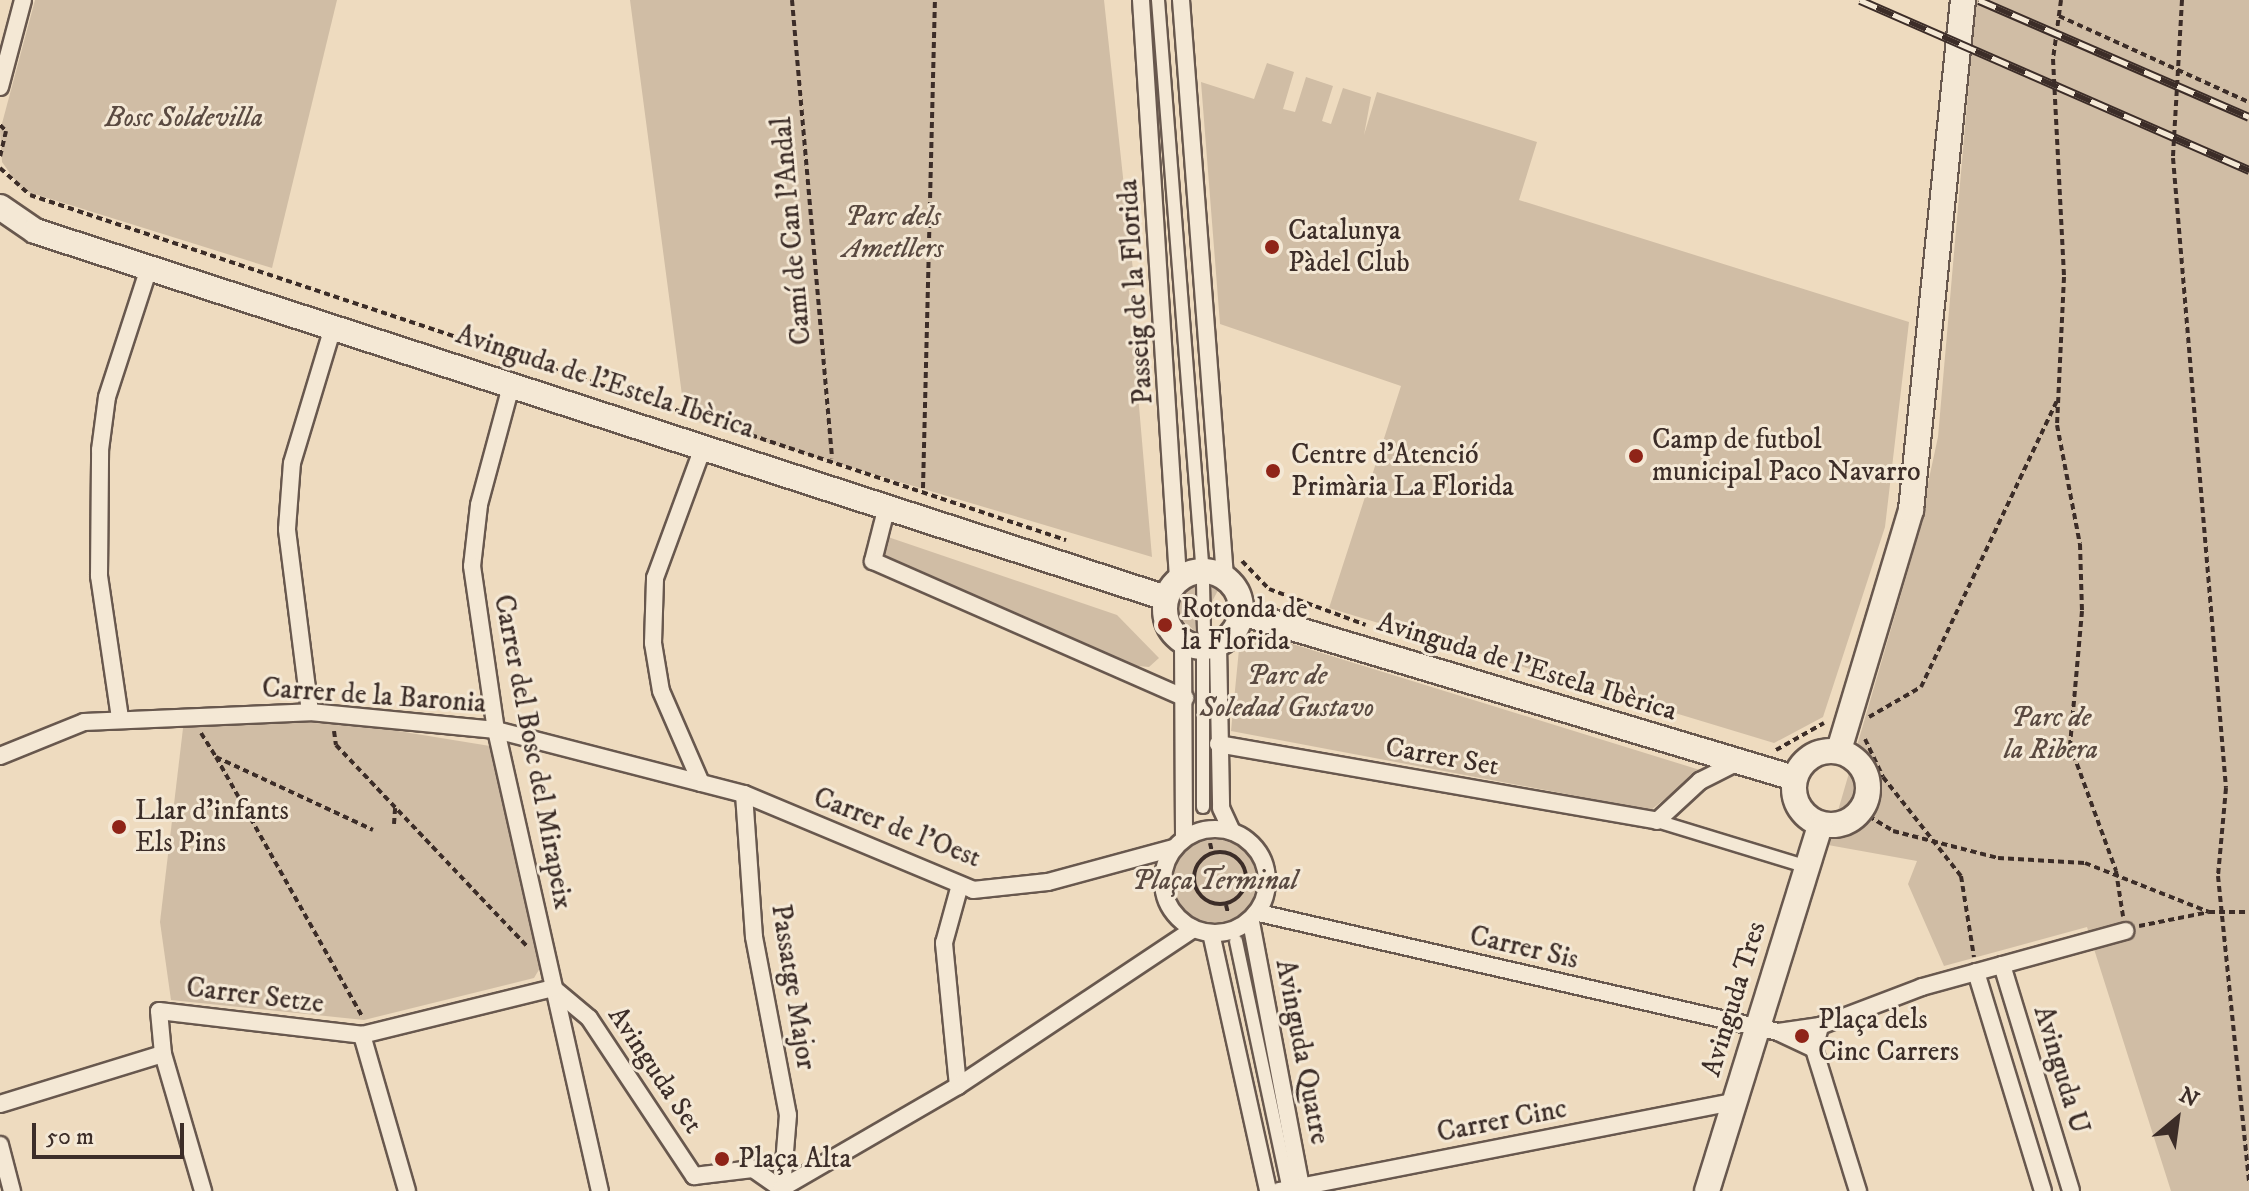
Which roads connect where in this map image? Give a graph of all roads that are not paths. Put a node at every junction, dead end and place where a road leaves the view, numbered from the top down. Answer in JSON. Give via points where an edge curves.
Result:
{"nodes":[{"id":1,"x":23,"y":0,"type":"edge"},
{"id":2,"x":1141,"y":0,"type":"edge"},
{"id":3,"x":1158,"y":0,"type":"edge"},
{"id":4,"x":1181,"y":0,"type":"edge"},
{"id":5,"x":1963,"y":0,"type":"edge"},
{"id":6,"x":0,"y":87,"type":"edge"},
{"id":7,"x":0,"y":207,"type":"edge"},
{"id":8,"x":12,"y":228,"type":"edge"},
{"id":9,"x":149,"y":268,"type":"junction"},
{"id":10,"x":334,"y":324,"type":"junction"},
{"id":11,"x":511,"y":386,"type":"junction"},
{"id":12,"x":704,"y":445,"type":"junction"},
{"id":13,"x":887,"y":506,"type":"junction"},
{"id":14,"x":1202,"y":563,"type":"dead end"},
{"id":15,"x":1214,"y":580,"type":"junction"},
{"id":16,"x":1172,"y":589,"type":"junction"},
{"id":17,"x":1242,"y":613,"type":"junction"},
{"id":18,"x":1202,"y":643,"type":"junction"},
{"id":19,"x":1185,"y":698,"type":"junction"},
{"id":20,"x":310,"y":712,"type":"junction"},
{"id":21,"x":120,"y":718,"type":"junction"},
{"id":22,"x":496,"y":730,"type":"junction"},
{"id":23,"x":1218,"y":744,"type":"junction"},
{"id":24,"x":1839,"y":750,"type":"junction"},
{"id":25,"x":0,"y":756,"type":"edge"},
{"id":26,"x":1738,"y":762,"type":"junction"},
{"id":27,"x":1794,"y":778,"type":"junction"},
{"id":28,"x":701,"y":783,"type":"junction"},
{"id":29,"x":744,"y":794,"type":"junction"},
{"id":30,"x":1203,"y":807,"type":"dead end"},
{"id":31,"x":1657,"y":821,"type":"junction"},
{"id":32,"x":1820,"y":825,"type":"junction"},
{"id":33,"x":1232,"y":832,"type":"junction"},
{"id":34,"x":1179,"y":843,"type":"junction"},
{"id":35,"x":1812,"y":868,"type":"junction"},
{"id":36,"x":960,"y":885,"type":"junction"},
{"id":37,"x":1255,"y":918,"type":"junction"},
{"id":38,"x":1193,"y":929,"type":"junction"},
{"id":39,"x":2125,"y":931,"type":"road end"},
{"id":40,"x":1211,"y":933,"type":"junction"},
{"id":41,"x":1236,"y":941,"type":"dead end"},
{"id":42,"x":2002,"y":965,"type":"junction"},
{"id":43,"x":1976,"y":972,"type":"junction"},
{"id":44,"x":553,"y":988,"type":"junction"},
{"id":45,"x":1820,"y":1026,"type":"junction"},
{"id":46,"x":363,"y":1027,"type":"junction"},
{"id":47,"x":1767,"y":1030,"type":"junction"},
{"id":48,"x":1814,"y":1049,"type":"junction"},
{"id":49,"x":163,"y":1054,"type":"junction"},
{"id":50,"x":958,"y":1086,"type":"junction"},
{"id":51,"x":1734,"y":1102,"type":"junction"},
{"id":52,"x":0,"y":1104,"type":"edge"},
{"id":53,"x":0,"y":1145,"type":"edge"},
{"id":54,"x":692,"y":1183,"type":"edge"},
{"id":55,"x":783,"y":1190,"type":"edge"},
{"id":56,"x":1292,"y":1190,"type":"edge"},
{"id":57,"x":12,"y":1191,"type":"edge"},
{"id":58,"x":203,"y":1191,"type":"edge"},
{"id":59,"x":407,"y":1191,"type":"edge"},
{"id":60,"x":600,"y":1191,"type":"edge"},
{"id":61,"x":1268,"y":1191,"type":"edge"},
{"id":62,"x":1707,"y":1191,"type":"edge"},
{"id":63,"x":1858,"y":1191,"type":"edge"},
{"id":64,"x":2043,"y":1191,"type":"edge"},
{"id":65,"x":2071,"y":1191,"type":"edge"}],
"edges":[{"from":1,"to":6,"type":"street"},
{"from":2,"to":16,"type":"street","name":"Passeig de la Florida"},
{"from":3,"to":14,"type":"street","name":"Passeig de la Florida"},
{"from":4,"to":15,"type":"street","via":[[1219,548]]},
{"from":5,"to":24,"type":"main road","via":[[1911,510],[1854,719]]},
{"from":7,"to":8,"type":"main road","name":"Avinguda de l'Estela Ibèrica"},
{"from":8,"to":9,"type":"main road","name":"Avinguda de l'Estela Ibèrica"},
{"from":9,"to":10,"type":"main road","name":"Avinguda de l'Estela Ibèrica"},
{"from":9,"to":21,"type":"street","via":[[107,397],[100,450],[99,576]]},
{"from":10,"to":11,"type":"main road","name":"Avinguda de l'Estela Ibèrica"},
{"from":10,"to":20,"type":"street","via":[[292,463],[287,529]]},
{"from":11,"to":12,"type":"main road","name":"Avinguda de l'Estela Ibèrica"},
{"from":11,"to":22,"type":"street","name":"Carrer del Bosc del Mirapeix","via":[[479,505],[472,566]]},
{"from":12,"to":13,"type":"main road","name":"Avinguda de l'Estela Ibèrica"},
{"from":12,"to":28,"type":"street","via":[[655,578],[653,643],[661,691]]},
{"from":13,"to":16,"type":"main road","name":"Avinguda de l'Estela Ibèrica"},
{"from":13,"to":19,"type":"street","via":[[873,561]]},
{"from":15,"to":16,"type":"main road","via":[[1202,571]]},
{"from":15,"to":17,"type":"main road"},
{"from":15,"to":18,"type":"street"},
{"from":16,"to":18,"type":"main road","via":[[1166,618]]},
{"from":17,"to":18,"type":"main road"},
{"from":17,"to":26,"type":"main road","name":"Avinguda de l'Estela Ibèrica"},
{"from":18,"to":19,"type":"street"},
{"from":18,"to":23,"type":"street"},
{"from":18,"to":30,"type":"street"},
{"from":19,"to":34,"type":"street"},
{"from":20,"to":21,"type":"street","name":"Carrer de la Baronia"},
{"from":20,"to":22,"type":"street","name":"Carrer de la Baronia"},
{"from":21,"to":25,"type":"street","name":"Carrer de la Baronia","via":[[84,722]]},
{"from":22,"to":28,"type":"street","name":"Carrer de la Baronia"},
{"from":22,"to":44,"type":"street","name":"Carrer del Bosc del Mirapeix"},
{"from":23,"to":31,"type":"street","name":"Carrer Set"},
{"from":23,"to":33,"type":"street","via":[[1221,808]]},
{"from":24,"to":27,"type":"main road","via":[[1811,755]]},
{"from":24,"to":32,"type":"main road","via":[[1860,763],[1869,786],[1860,811],[1843,824]]},
{"from":26,"to":27,"type":"main road","name":"Avinguda de l'Estela Ibèrica"},
{"from":26,"to":31,"type":"street","via":[[1700,781]]},
{"from":27,"to":32,"type":"main road","via":[[1797,806]]},
{"from":28,"to":29,"type":"street","name":"Carrer de la Baronia"},
{"from":29,"to":36,"type":"street","name":"Carrer de l'Oest"},
{"from":29,"to":55,"type":"street","name":"Passatge Major","via":[[754,937],[788,1115]]},
{"from":31,"to":35,"type":"street","name":"Carrer Set"},
{"from":32,"to":35,"type":"main road","name":"Avinguda Tres"},
{"from":33,"to":34,"type":"street","via":[[1207,829]]},
{"from":33,"to":37,"type":"street","via":[[1260,857],[1266,877]]},
{"from":34,"to":36,"type":"street","name":"Carrer de l'Oest","via":[[1048,882]]},
{"from":34,"to":38,"type":"street","via":[[1164,891]]},
{"from":35,"to":47,"type":"main road","name":"Avinguda Tres"},
{"from":36,"to":50,"type":"street","via":[[944,943]]},
{"from":37,"to":40,"type":"street"},
{"from":37,"to":47,"type":"street","name":"Carrer Sis"},
{"from":37,"to":56,"type":"street","name":"Avinguda Quatre"},
{"from":38,"to":40,"type":"street"},
{"from":38,"to":50,"type":"street"},
{"from":39,"to":42,"type":"street"},
{"from":40,"to":61,"type":"street"},
{"from":41,"to":56,"type":"street","name":"Avinguda Quatre"},
{"from":42,"to":43,"type":"street"},
{"from":42,"to":65,"type":"street","name":"Avinguda U"},
{"from":43,"to":45,"type":"street"},
{"from":43,"to":64,"type":"street","name":"Avinguda U"},
{"from":44,"to":46,"type":"street","name":"Carrer Setze"},
{"from":44,"to":54,"type":"street","name":"Avinguda Set","via":[[589,1018]]},
{"from":44,"to":60,"type":"street","name":"Carrer del Bosc del Mirapeix"},
{"from":45,"to":47,"type":"street"},
{"from":45,"to":48,"type":"street"},
{"from":46,"to":49,"type":"street","name":"Carrer Setze","via":[[159,1011]]},
{"from":46,"to":59,"type":"street"},
{"from":47,"to":48,"type":"street"},
{"from":47,"to":51,"type":"main road","name":"Avinguda Tres"},
{"from":48,"to":63,"type":"street"},
{"from":49,"to":52,"type":"street"},
{"from":49,"to":58,"type":"street"},
{"from":50,"to":55,"type":"street"},
{"from":51,"to":56,"type":"street","name":"Carrer Cinc"},
{"from":51,"to":62,"type":"main road","name":"Avinguda Tres"},
{"from":53,"to":57,"type":"street"},
{"from":54,"to":55,"type":"street","via":[[753,1169]]}]}
